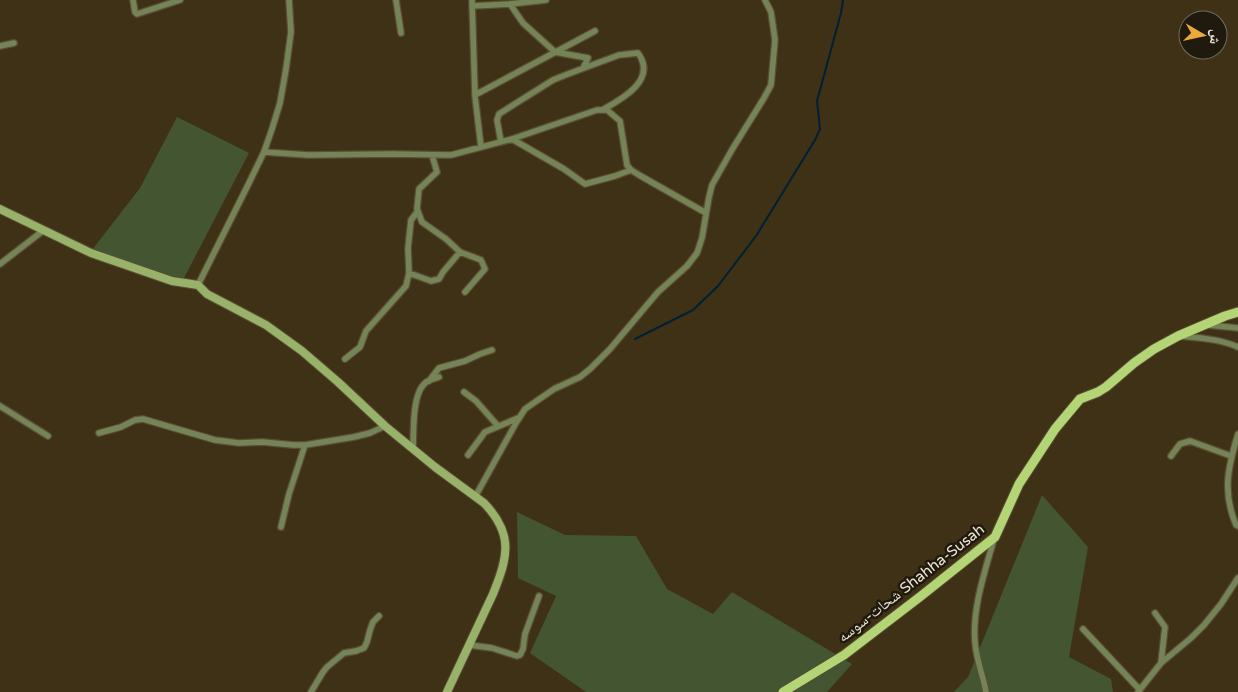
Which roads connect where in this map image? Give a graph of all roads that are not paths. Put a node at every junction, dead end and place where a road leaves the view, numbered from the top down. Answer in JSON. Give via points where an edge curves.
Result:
{"nodes":[{"id":1,"x":133,"y":0,"type":"edge"},
{"id":2,"x":180,"y":0,"type":"edge"},
{"id":3,"x":289,"y":0,"type":"edge"},
{"id":4,"x":396,"y":0,"type":"edge"},
{"id":5,"x":546,"y":0,"type":"edge"},
{"id":6,"x":765,"y":0,"type":"edge"},
{"id":7,"x":472,"y":3,"type":"edge"},
{"id":8,"x":510,"y":4,"type":"junction"},
{"id":9,"x":595,"y":31,"type":"dead end"},
{"id":10,"x":401,"y":33,"type":"dead end"},
{"id":11,"x":14,"y":43,"type":"dead end"},
{"id":12,"x":0,"y":46,"type":"edge"},
{"id":13,"x":555,"y":52,"type":"junction"},
{"id":14,"x":584,"y":68,"type":"junction"},
{"id":15,"x":475,"y":95,"type":"junction"},
{"id":16,"x":604,"y":110,"type":"junction"},
{"id":17,"x":512,"y":139,"type":"junction"},
{"id":18,"x":501,"y":142,"type":"junction"},
{"id":19,"x":480,"y":147,"type":"junction"},
{"id":20,"x":264,"y":152,"type":"junction"},
{"id":21,"x":432,"y":155,"type":"junction"},
{"id":22,"x":631,"y":170,"type":"junction"},
{"id":23,"x":0,"y":209,"type":"edge"},
{"id":24,"x":418,"y":210,"type":"junction"},
{"id":25,"x":706,"y":214,"type":"junction"},
{"id":26,"x":44,"y":230,"type":"junction"},
{"id":27,"x":460,"y":252,"type":"junction"},
{"id":28,"x":0,"y":264,"type":"edge"},
{"id":29,"x":409,"y":273,"type":"junction"},
{"id":30,"x":198,"y":285,"type":"junction"},
{"id":31,"x":465,"y":292,"type":"dead end"},
{"id":32,"x":1238,"y":312,"type":"edge"},
{"id":33,"x":1206,"y":325,"type":"junction"},
{"id":34,"x":1238,"y":328,"type":"edge"},
{"id":35,"x":1178,"y":336,"type":"junction"},
{"id":36,"x":1238,"y":347,"type":"edge"},
{"id":37,"x":492,"y":350,"type":"dead end"},
{"id":38,"x":345,"y":359,"type":"dead end"},
{"id":39,"x":439,"y":378,"type":"dead end"},
{"id":40,"x":429,"y":381,"type":"junction"},
{"id":41,"x":464,"y":392,"type":"dead end"},
{"id":42,"x":0,"y":406,"type":"edge"},
{"id":43,"x":518,"y":418,"type":"junction"},
{"id":44,"x":384,"y":426,"type":"junction"},
{"id":45,"x":498,"y":426,"type":"junction"},
{"id":46,"x":99,"y":433,"type":"dead end"},
{"id":47,"x":1238,"y":434,"type":"edge"},
{"id":48,"x":48,"y":436,"type":"dead end"},
{"id":49,"x":305,"y":445,"type":"junction"},
{"id":50,"x":413,"y":449,"type":"junction"},
{"id":51,"x":468,"y":455,"type":"dead end"},
{"id":52,"x":1171,"y":456,"type":"dead end"},
{"id":53,"x":1231,"y":456,"type":"junction"},
{"id":54,"x":475,"y":497,"type":"junction"},
{"id":55,"x":1238,"y":526,"type":"edge"},
{"id":56,"x":281,"y":527,"type":"dead end"},
{"id":57,"x":995,"y":537,"type":"junction"},
{"id":58,"x":1238,"y":578,"type":"edge"},
{"id":59,"x":539,"y":596,"type":"dead end"},
{"id":60,"x":1155,"y":613,"type":"dead end"},
{"id":61,"x":379,"y":616,"type":"dead end"},
{"id":62,"x":1083,"y":629,"type":"dead end"},
{"id":63,"x":469,"y":645,"type":"junction"},
{"id":64,"x":1161,"y":663,"type":"junction"},
{"id":65,"x":1139,"y":691,"type":"edge"},
{"id":66,"x":311,"y":692,"type":"edge"},
{"id":67,"x":447,"y":692,"type":"edge"},
{"id":68,"x":783,"y":692,"type":"edge"},
{"id":69,"x":986,"y":692,"type":"edge"}],
"edges":[{"from":1,"to":2,"type":"street","via":[[138,14]]},
{"from":3,"to":20,"type":"street","via":[[291,32],[286,69],[280,103]]},
{"from":4,"to":10,"type":"street"},
{"from":5,"to":8,"type":"street"},
{"from":6,"to":25,"type":"street","via":[[771,12],[775,40],[771,85],[712,185]]},
{"from":7,"to":8,"type":"street"},
{"from":7,"to":15,"type":"street"},
{"from":8,"to":13,"type":"street","via":[[523,24]]},
{"from":9,"to":13,"type":"street"},
{"from":11,"to":12,"type":"street"},
{"from":13,"to":14,"type":"street","via":[[588,58]]},
{"from":13,"to":15,"type":"street"},
{"from":14,"to":16,"type":"street","via":[[619,55],[640,55],[644,70],[638,84]]},
{"from":14,"to":18,"type":"street","via":[[553,80],[499,114]]},
{"from":15,"to":19,"type":"street"},
{"from":16,"to":17,"type":"street"},
{"from":16,"to":22,"type":"street","via":[[620,121],[627,166]]},
{"from":17,"to":18,"type":"street"},
{"from":17,"to":22,"type":"street","via":[[585,184]]},
{"from":18,"to":19,"type":"street"},
{"from":19,"to":21,"type":"street","via":[[451,155]]},
{"from":20,"to":21,"type":"street"},
{"from":20,"to":30,"type":"street"},
{"from":21,"to":24,"type":"street","via":[[437,172],[419,189]]},
{"from":22,"to":25,"type":"street"},
{"from":23,"to":26,"type":"main road"},
{"from":24,"to":27,"type":"street","via":[[422,222]]},
{"from":24,"to":29,"type":"street","via":[[411,220]]},
{"from":25,"to":43,"type":"street","via":[[700,246],[687,266],[658,292],[590,369],[538,399]]},
{"from":26,"to":28,"type":"street"},
{"from":26,"to":30,"type":"main road","via":[[91,253],[172,280]]},
{"from":27,"to":29,"type":"street","via":[[440,279],[431,281]]},
{"from":27,"to":31,"type":"street","via":[[481,260],[485,269]]},
{"from":29,"to":38,"type":"street","via":[[406,286],[366,331],[360,347]]},
{"from":30,"to":44,"type":"main road","via":[[207,294],[285,338]]},
{"from":32,"to":33,"type":"main road","name":"شحات-سوسه Shahha-Susah"},
{"from":33,"to":34,"type":"street"},
{"from":33,"to":35,"type":"main road","name":"شحات-سوسه Shahha-Susah"},
{"from":35,"to":36,"type":"street","via":[[1206,338]]},
{"from":35,"to":57,"type":"main road","name":"شحات-سوسه Shahha-Susah","via":[[1134,363],[1106,387],[1077,403],[1050,436],[1019,484]]},
{"from":37,"to":40,"type":"street","via":[[465,362],[439,368]]},
{"from":39,"to":40,"type":"street"},
{"from":40,"to":50,"type":"street","via":[[418,393]]},
{"from":41,"to":45,"type":"street"},
{"from":42,"to":48,"type":"street"},
{"from":43,"to":45,"type":"street"},
{"from":43,"to":54,"type":"street"},
{"from":44,"to":49,"type":"street","via":[[370,433]]},
{"from":44,"to":50,"type":"main road"},
{"from":45,"to":51,"type":"street","via":[[485,432]]},
{"from":46,"to":49,"type":"street","via":[[143,419],[215,440]]},
{"from":47,"to":53,"type":"street"},
{"from":49,"to":56,"type":"street"},
{"from":50,"to":54,"type":"main road"},
{"from":52,"to":53,"type":"street","via":[[1180,444],[1190,441]]},
{"from":53,"to":55,"type":"street","via":[[1227,488],[1231,513]]},
{"from":54,"to":63,"type":"main road","via":[[499,522],[506,547],[499,578]]},
{"from":57,"to":68,"type":"main road","name":"شحات-سوسه Shahha-Susah","via":[[844,655]]},
{"from":57,"to":69,"type":"street","via":[[974,622],[975,644]]},
{"from":58,"to":64,"type":"street","via":[[1204,624]]},
{"from":59,"to":63,"type":"street","via":[[520,655]]},
{"from":60,"to":64,"type":"street","via":[[1166,627]]},
{"from":61,"to":66,"type":"street","via":[[373,622],[364,648],[344,653],[332,662]]},
{"from":62,"to":65,"type":"street"},
{"from":63,"to":67,"type":"main road"},
{"from":64,"to":65,"type":"street"}]}
